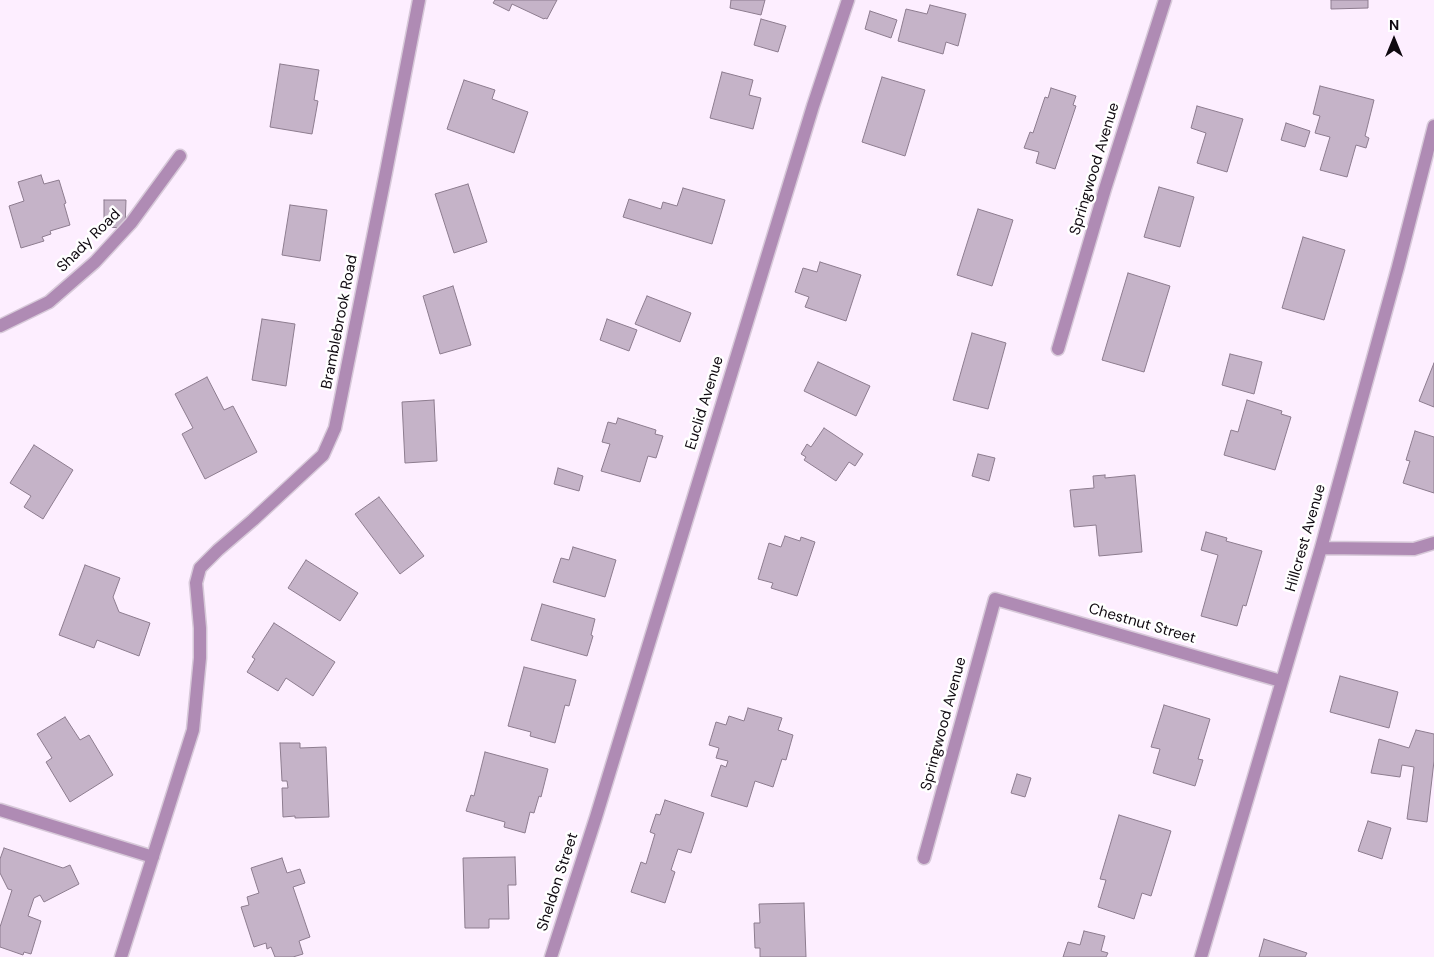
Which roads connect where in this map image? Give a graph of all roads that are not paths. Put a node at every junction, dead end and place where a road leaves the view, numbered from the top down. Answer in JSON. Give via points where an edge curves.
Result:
{"nodes":[{"id":1,"x":419,"y":0,"type":"edge"},
{"id":2,"x":848,"y":0,"type":"edge"},
{"id":3,"x":1165,"y":0,"type":"edge"},
{"id":4,"x":1434,"y":126,"type":"edge"},
{"id":5,"x":180,"y":156,"type":"dead end"},
{"id":6,"x":0,"y":326,"type":"edge"},
{"id":7,"x":1058,"y":349,"type":"dead end"},
{"id":8,"x":1434,"y":543,"type":"edge"},
{"id":9,"x":1321,"y":548,"type":"junction"},
{"id":10,"x":994,"y":599,"type":"joint"},
{"id":11,"x":1281,"y":681,"type":"junction"},
{"id":12,"x":0,"y":810,"type":"edge"},
{"id":13,"x":596,"y":817,"type":"joint"},
{"id":14,"x":153,"y":858,"type":"junction"},
{"id":15,"x":924,"y":858,"type":"dead end"},
{"id":16,"x":120,"y":957,"type":"edge"},
{"id":17,"x":551,"y":957,"type":"edge"},
{"id":18,"x":1201,"y":957,"type":"edge"}],
"edges":[{"from":1,"to":14,"type":"street","name":"Bramblebrook Road","via":[[335,428],[323,455],[200,568],[196,583],[200,658],[193,730]]},
{"from":2,"to":13,"type":"street","name":"Euclid Avenue"},
{"from":3,"to":7,"type":"street","name":"Springwood Avenue"},
{"from":4,"to":9,"type":"street","name":"Hillcrest Avenue"},
{"from":5,"to":6,"type":"street","name":"Shady Road","via":[[131,223],[96,262],[49,302]]},
{"from":8,"to":9,"type":"street","via":[[1414,549]]},
{"from":9,"to":11,"type":"street","name":"Hillcrest Avenue"},
{"from":10,"to":11,"type":"street","name":"Chestnut Street"},
{"from":10,"to":15,"type":"street","name":"Springwood Avenue"},
{"from":11,"to":18,"type":"street","name":"Hillcrest Avenue"},
{"from":12,"to":14,"type":"street"},
{"from":13,"to":17,"type":"street","name":"Sheldon Street"},
{"from":14,"to":16,"type":"street","name":"Bramblebrook Road"}]}
